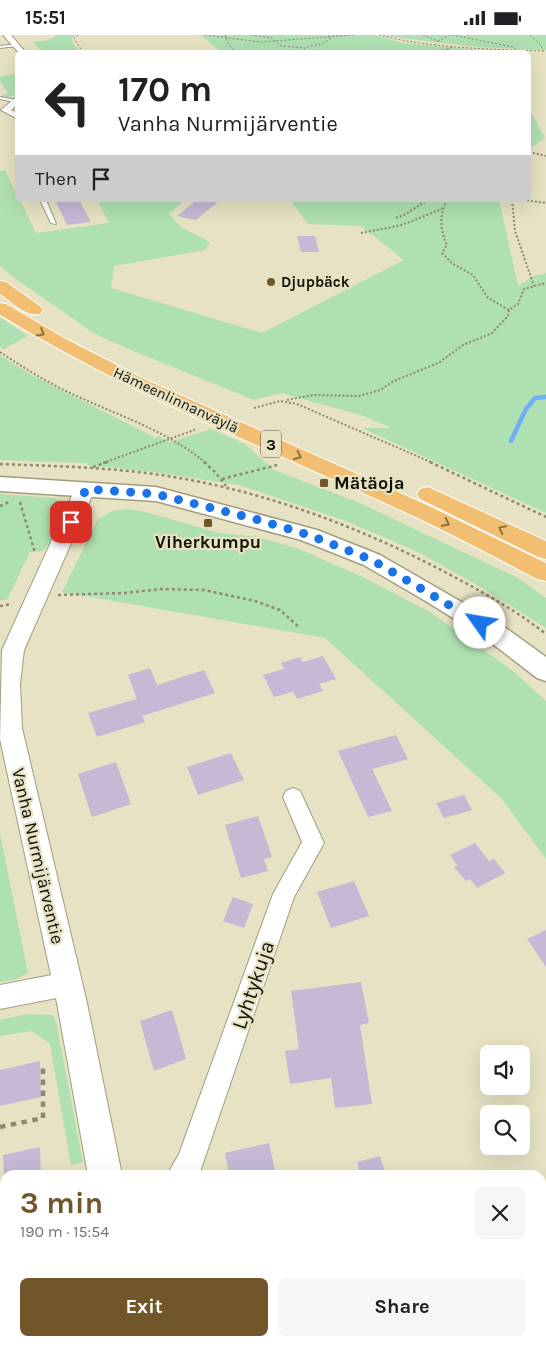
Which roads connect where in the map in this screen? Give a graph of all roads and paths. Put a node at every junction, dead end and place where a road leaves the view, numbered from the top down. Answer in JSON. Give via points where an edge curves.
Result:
{"nodes":[{"id":1,"x":7,"y":35,"type":"edge"},
{"id":2,"x":78,"y":35,"type":"edge"},
{"id":3,"x":205,"y":35,"type":"edge"},
{"id":4,"x":225,"y":35,"type":"edge"},
{"id":5,"x":251,"y":35,"type":"edge"},
{"id":6,"x":327,"y":35,"type":"edge"},
{"id":7,"x":354,"y":35,"type":"edge"},
{"id":8,"x":379,"y":35,"type":"edge"},
{"id":9,"x":423,"y":35,"type":"edge"},
{"id":10,"x":451,"y":35,"type":"edge"},
{"id":11,"x":467,"y":35,"type":"edge"},
{"id":12,"x":530,"y":35,"type":"edge"},
{"id":13,"x":263,"y":36,"type":"edge"},
{"id":14,"x":460,"y":36,"type":"edge"},
{"id":15,"x":331,"y":38,"type":"junction"},
{"id":16,"x":227,"y":41,"type":"junction"},
{"id":17,"x":438,"y":41,"type":"junction"},
{"id":18,"x":275,"y":42,"type":"junction"},
{"id":19,"x":322,"y":44,"type":"junction"},
{"id":20,"x":17,"y":45,"type":"junction"},
{"id":21,"x":434,"y":45,"type":"junction"},
{"id":22,"x":324,"y":46,"type":"dead end"},
{"id":23,"x":444,"y":46,"type":"junction"},
{"id":24,"x":0,"y":47,"type":"edge"},
{"id":25,"x":455,"y":47,"type":"junction"},
{"id":26,"x":304,"y":49,"type":"joint"},
{"id":27,"x":21,"y":50,"type":"edge"},
{"id":28,"x":82,"y":50,"type":"edge"},
{"id":29,"x":234,"y":50,"type":"edge"},
{"id":30,"x":444,"y":50,"type":"joint"},
{"id":31,"x":517,"y":50,"type":"joint"},
{"id":32,"x":531,"y":51,"type":"edge"},
{"id":33,"x":543,"y":51,"type":"junction"},
{"id":34,"x":546,"y":51,"type":"edge"},
{"id":35,"x":0,"y":98,"type":"edge"},
{"id":36,"x":15,"y":101,"type":"edge"},
{"id":37,"x":15,"y":102,"type":"edge"},
{"id":38,"x":2,"y":111,"type":"edge"},
{"id":39,"x":15,"y":116,"type":"edge"},
{"id":40,"x":531,"y":153,"type":"edge"},
{"id":41,"x":546,"y":157,"type":"edge"},
{"id":42,"x":531,"y":201,"type":"edge"},
{"id":43,"x":44,"y":202,"type":"edge"},
{"id":44,"x":423,"y":202,"type":"edge"},
{"id":45,"x":446,"y":202,"type":"edge"},
{"id":46,"x":512,"y":202,"type":"edge"},
{"id":47,"x":546,"y":203,"type":"edge"},
{"id":48,"x":442,"y":209,"type":"junction"},
{"id":49,"x":396,"y":218,"type":"dead end"},
{"id":50,"x":54,"y":223,"type":"dead end"},
{"id":51,"x":361,"y":233,"type":"dead end"},
{"id":52,"x":546,"y":283,"type":"edge"},
{"id":53,"x":0,"y":286,"type":"edge"},
{"id":54,"x":534,"y":286,"type":"junction"},
{"id":55,"x":0,"y":307,"type":"edge"},
{"id":56,"x":509,"y":310,"type":"junction"},
{"id":57,"x":0,"y":352,"type":"edge"},
{"id":58,"x":280,"y":401,"type":"junction"},
{"id":59,"x":254,"y":408,"type":"dead end"},
{"id":60,"x":206,"y":425,"type":"dead end"},
{"id":61,"x":169,"y":439,"type":"junction"},
{"id":62,"x":0,"y":464,"type":"edge"},
{"id":63,"x":279,"y":464,"type":"dead end"},
{"id":64,"x":85,"y":476,"type":"junction"},
{"id":65,"x":222,"y":479,"type":"junction"},
{"id":66,"x":1,"y":498,"type":"edge"},
{"id":67,"x":19,"y":499,"type":"dead end"},
{"id":68,"x":546,"y":517,"type":"edge"},
{"id":69,"x":546,"y":551,"type":"edge"},
{"id":70,"x":56,"y":555,"type":"junction"},
{"id":71,"x":546,"y":573,"type":"edge"},
{"id":72,"x":52,"y":595,"type":"dead end"},
{"id":73,"x":300,"y":628,"type":"dead end"},
{"id":74,"x":546,"y":671,"type":"edge"},
{"id":75,"x":293,"y":797,"type":"dead end"},
{"id":76,"x":67,"y":984,"type":"junction"},
{"id":77,"x":0,"y":997,"type":"edge"},
{"id":78,"x":42,"y":1067,"type":"dead end"},
{"id":79,"x":0,"y":1127,"type":"edge"},
{"id":80,"x":104,"y":1170,"type":"edge"},
{"id":81,"x":184,"y":1170,"type":"edge"}],
"edges":[{"from":1,"to":20,"type":"street"},
{"from":2,"to":28,"type":"path","via":[[74,39]]},
{"from":3,"to":16,"type":"path"},
{"from":4,"to":16,"type":"path"},
{"from":5,"to":13,"type":"path"},
{"from":6,"to":15,"type":"path"},
{"from":7,"to":15,"type":"path"},
{"from":8,"to":21,"type":"path"},
{"from":9,"to":17,"type":"path"},
{"from":10,"to":14,"type":"path"},
{"from":10,"to":17,"type":"path"},
{"from":11,"to":14,"type":"path"},
{"from":12,"to":33,"type":"path"},
{"from":13,"to":18,"type":"path"},
{"from":14,"to":31,"type":"path"},
{"from":15,"to":18,"type":"path"},
{"from":15,"to":19,"type":"path"},
{"from":16,"to":18,"type":"path"},
{"from":16,"to":29,"type":"path"},
{"from":17,"to":21,"type":"path"},
{"from":18,"to":26,"type":"path"},
{"from":19,"to":22,"type":"path"},
{"from":19,"to":26,"type":"path"},
{"from":20,"to":24,"type":"lane"},
{"from":20,"to":27,"type":"street"},
{"from":21,"to":23,"type":"path"},
{"from":23,"to":25,"type":"path"},
{"from":23,"to":30,"type":"path"},
{"from":25,"to":30,"type":"path"},
{"from":25,"to":31,"type":"path"},
{"from":32,"to":33,"type":"path"},
{"from":33,"to":34,"type":"path"},
{"from":35,"to":36,"type":"lane"},
{"from":37,"to":38,"type":"street"},
{"from":38,"to":39,"type":"street"},
{"from":40,"to":41,"type":"path"},
{"from":42,"to":47,"type":"path"},
{"from":43,"to":50,"type":"lane"},
{"from":44,"to":49,"type":"path"},
{"from":45,"to":48,"type":"path"},
{"from":46,"to":54,"type":"path","via":[[515,231]]},
{"from":48,"to":51,"type":"path","via":[[418,221]]},
{"from":48,"to":56,"type":"path","via":[[440,227],[447,245],[442,253],[455,267],[477,278],[488,298]]},
{"from":52,"to":54,"type":"path"},
{"from":69,"to":53,"type":"highway","name":"Hämeenlinnanväylä","number":"3","one_way":true,"via":[[436,497],[156,373],[25,305]]},
{"from":54,"to":56,"type":"path","via":[[524,289],[518,303]]},
{"from":55,"to":71,"type":"highway","name":"Hämeenlinnanväylä","number":"3","one_way":true,"via":[[59,343],[137,383],[419,510]]},
{"from":56,"to":58,"type":"path","via":[[508,316],[492,333],[463,345],[440,362],[392,382],[380,391],[359,396],[313,395]]},
{"from":57,"to":61,"type":"path","via":[[66,391]]},
{"from":58,"to":59,"type":"path"},
{"from":58,"to":68,"type":"path","via":[[297,404]]},
{"from":60,"to":61,"type":"path"},
{"from":61,"to":64,"type":"path"},
{"from":61,"to":65,"type":"path","via":[[200,459]]},
{"from":62,"to":64,"type":"path"},
{"from":63,"to":65,"type":"path"},
{"from":64,"to":65,"type":"path","via":[[154,474],[226,487]]},
{"from":64,"to":66,"type":"main road"},
{"from":64,"to":70,"type":"street","name":"Vanha Nurmijärventie"},
{"from":64,"to":74,"type":"main road","via":[[202,504],[309,535],[372,560],[494,632]]},
{"from":67,"to":70,"type":"path","via":[[36,555]]},
{"from":70,"to":76,"type":"street","name":"Vanha Nurmijärventie","via":[[13,650],[8,695],[10,728]]},
{"from":72,"to":73,"type":"path","via":[[204,590],[280,610]]},
{"from":75,"to":81,"type":"street","name":"Lyhtykuja","via":[[313,843],[284,895]]},
{"from":76,"to":77,"type":"street"},
{"from":76,"to":80,"type":"street","name":"Vanha Nurmijärventie"},
{"from":78,"to":79,"type":"path","via":[[43,1118]]}]}
